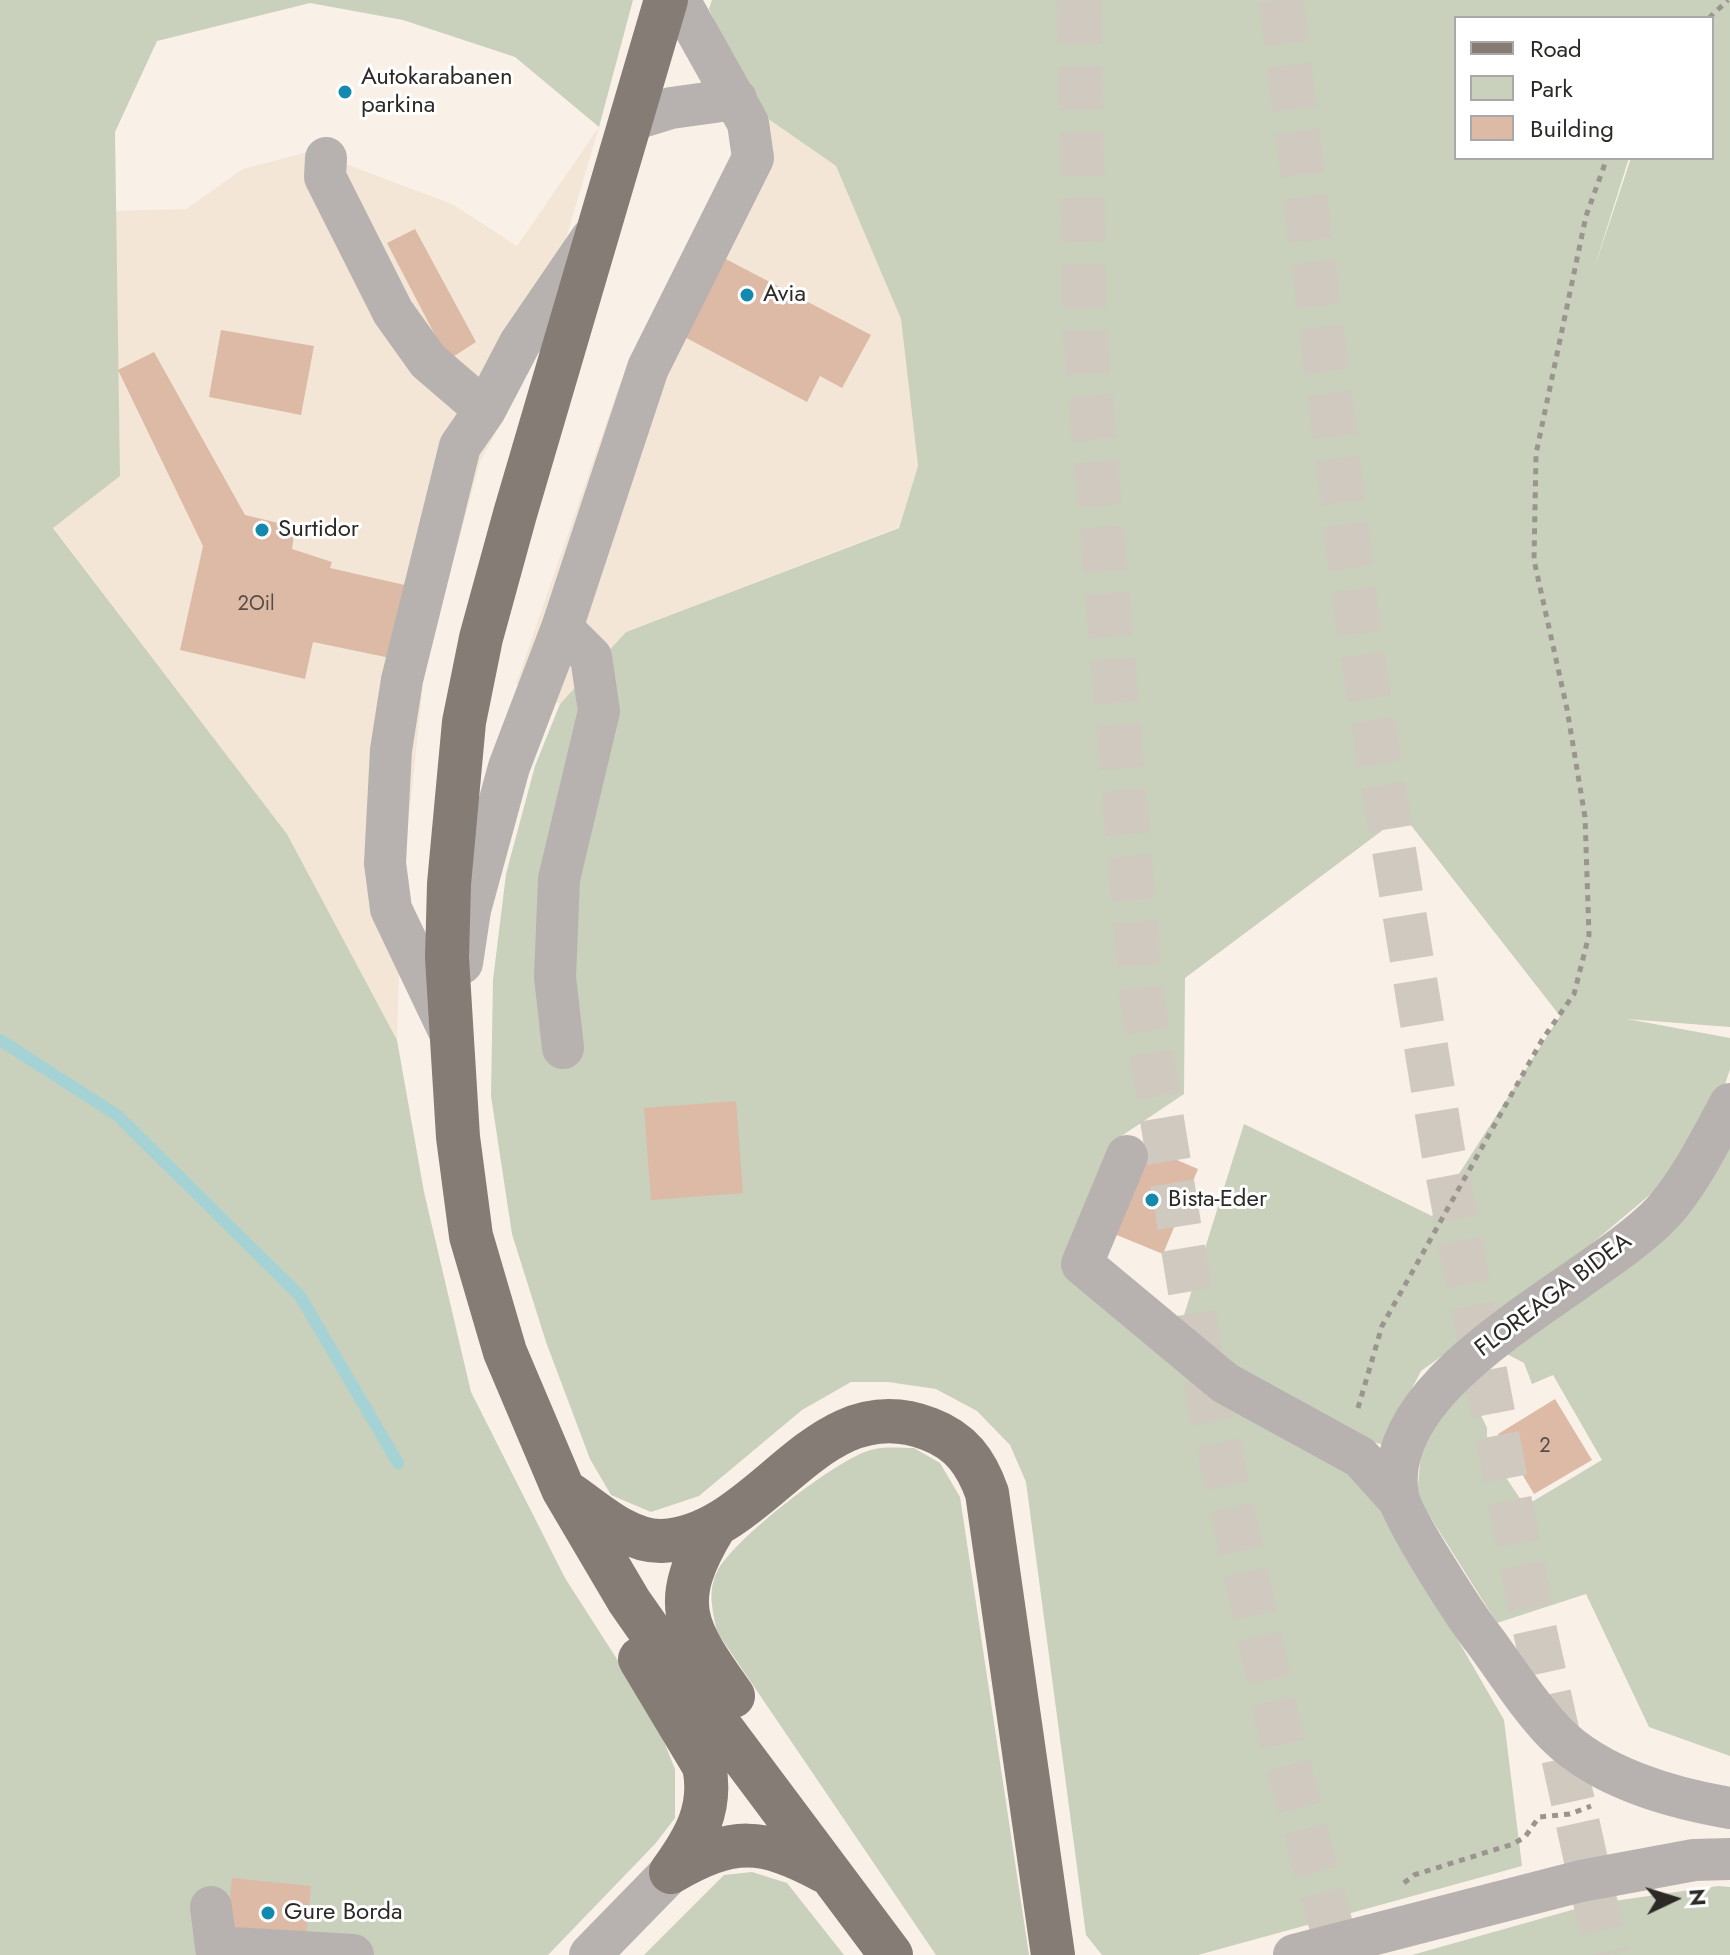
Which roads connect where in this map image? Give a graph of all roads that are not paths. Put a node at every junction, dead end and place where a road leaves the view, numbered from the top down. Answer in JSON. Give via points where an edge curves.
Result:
{"nodes":[{"id":1,"x":666,"y":0,"type":"edge"},
{"id":2,"x":679,"y":0,"type":"edge"},
{"id":3,"x":736,"y":99,"type":"junction"},
{"id":4,"x":632,"y":120,"type":"junction"},
{"id":5,"x":326,"y":158,"type":"dead end"},
{"id":6,"x":604,"y":222,"type":"junction"},
{"id":7,"x":485,"y":410,"type":"junction"},
{"id":8,"x":562,"y":628,"type":"junction"},
{"id":9,"x":451,"y":1035,"type":"junction"},
{"id":10,"x":563,"y":1048,"type":"dead end"},
{"id":11,"x":1730,"y":1104,"type":"edge"},
{"id":12,"x":1127,"y":1156,"type":"dead end"},
{"id":13,"x":563,"y":1489,"type":"junction"},
{"id":14,"x":1398,"y":1499,"type":"junction"},
{"id":15,"x":715,"y":1526,"type":"junction"},
{"id":16,"x":629,"y":1601,"type":"junction"},
{"id":17,"x":1730,"y":1808,"type":"edge"},
{"id":18,"x":1730,"y":1859,"type":"edge"},
{"id":19,"x":671,"y":1872,"type":"junction"},
{"id":20,"x":830,"y":1874,"type":"junction"},
{"id":21,"x":211,"y":1907,"type":"dead end"},
{"id":22,"x":597,"y":1951,"type":"edge"},
{"id":23,"x":353,"y":1955,"type":"edge"},
{"id":24,"x":891,"y":1955,"type":"edge"},
{"id":25,"x":1053,"y":1955,"type":"edge"},
{"id":26,"x":1294,"y":1955,"type":"edge"}],
"edges":[{"from":1,"to":4,"type":"main road"},
{"from":2,"to":3,"type":"street"},
{"from":3,"to":4,"type":"street","via":[[671,108]]},
{"from":3,"to":8,"type":"street","via":[[748,123],[753,158],[648,368]]},
{"from":4,"to":6,"type":"main road"},
{"from":5,"to":7,"type":"street","via":[[325,177],[393,312],[428,361]]},
{"from":6,"to":7,"type":"street","via":[[520,343]]},
{"from":6,"to":9,"type":"main road","via":[[515,514],[464,722],[449,884]]},
{"from":7,"to":9,"type":"street","via":[[460,446],[402,680],[388,793],[385,863],[391,909]]},
{"from":8,"to":9,"type":"street","via":[[509,767],[481,867]]},
{"from":8,"to":10,"type":"street","via":[[591,657],[599,711],[559,879],[555,977]]},
{"from":9,"to":13,"type":"main road","via":[[471,1236],[505,1352]]},
{"from":11,"to":14,"type":"street","name":"FLOREAGA BIDEA","via":[[1663,1211],[1593,1269],[1492,1338],[1443,1384],[1408,1429],[1397,1466]]},
{"from":12,"to":14,"type":"street","via":[[1082,1264],[1225,1383],[1360,1457]]},
{"from":13,"to":15,"type":"main road","via":[[638,1537],[673,1539]]},
{"from":13,"to":16,"type":"main road"},
{"from":14,"to":17,"type":"street","via":[[1470,1622],[1555,1733],[1588,1759],[1684,1800]]},
{"from":15,"to":20,"type":"main road","via":[[688,1581],[690,1624],[699,1648],[767,1746],[805,1813]]},
{"from":15,"to":25,"type":"main road","via":[[828,1439],[865,1422],[909,1422],[929,1429],[961,1447],[977,1465],[987,1493]]},
{"from":16,"to":19,"type":"main road","via":[[640,1660],[704,1766],[708,1784],[693,1842]]},
{"from":16,"to":20,"type":"main road"},
{"from":18,"to":26,"type":"street","via":[[1694,1860],[1581,1881]]},
{"from":19,"to":20,"type":"main road","via":[[718,1848],[738,1844],[774,1848]]},
{"from":19,"to":22,"type":"street"},
{"from":20,"to":24,"type":"main road"},
{"from":21,"to":23,"type":"street","via":[[216,1947]]}]}
